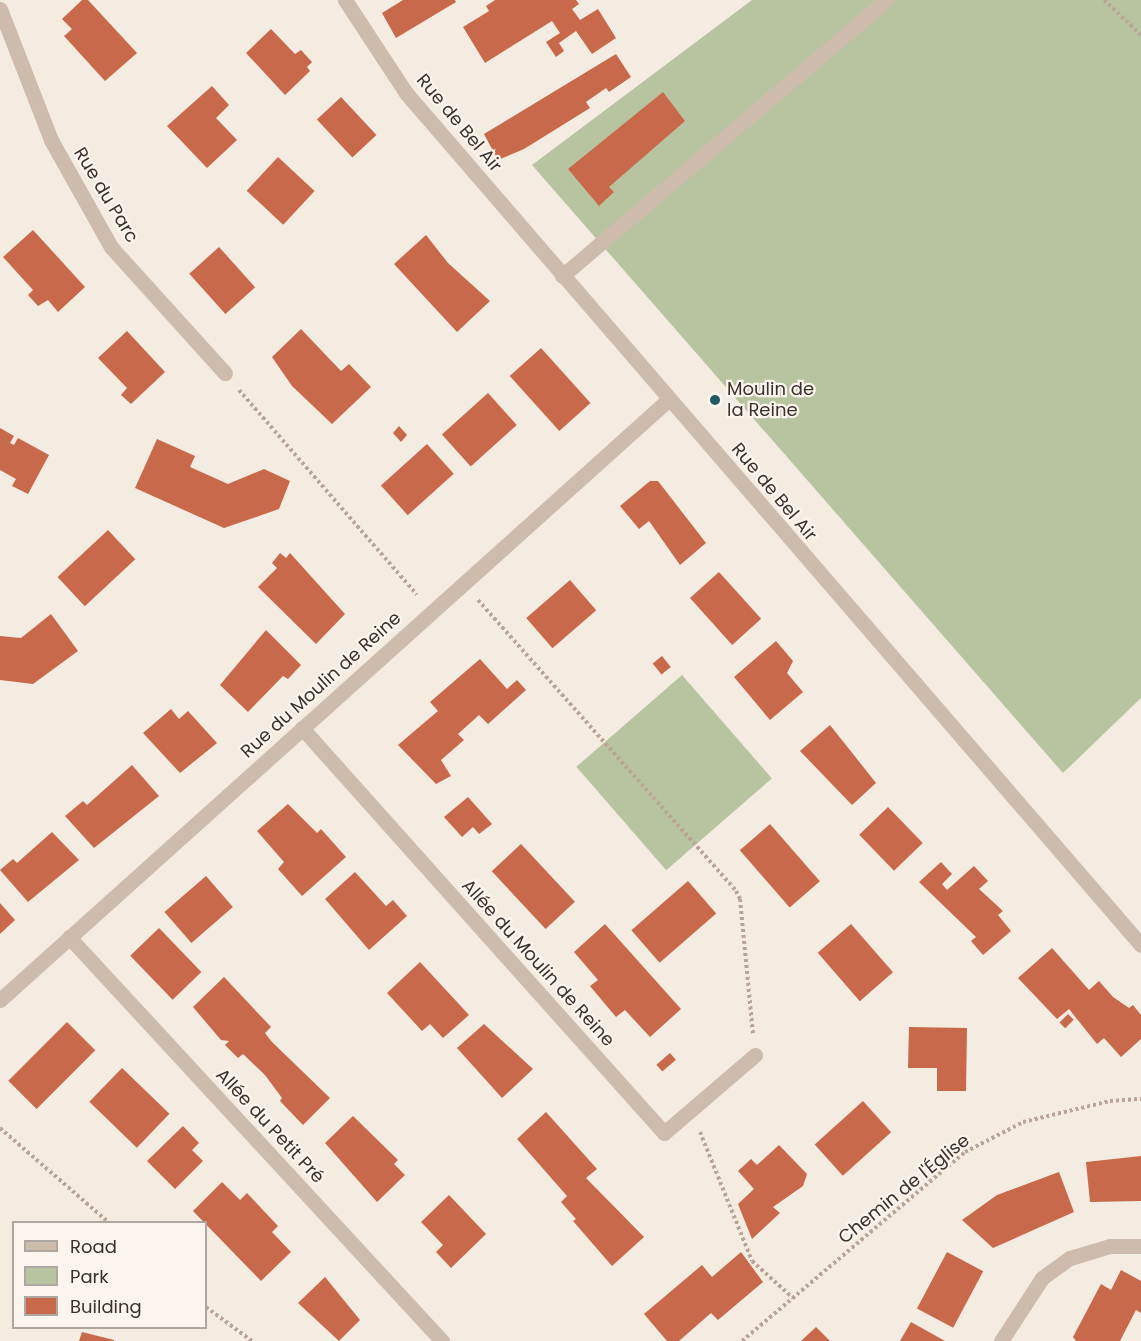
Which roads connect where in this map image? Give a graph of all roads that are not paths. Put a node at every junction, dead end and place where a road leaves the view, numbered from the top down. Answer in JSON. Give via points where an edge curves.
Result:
{"nodes":[{"id":1,"x":345,"y":0,"type":"edge"},
{"id":2,"x":886,"y":0,"type":"edge"},
{"id":3,"x":0,"y":9,"type":"edge"},
{"id":4,"x":562,"y":276,"type":"junction"},
{"id":5,"x":225,"y":374,"type":"road end"},
{"id":6,"x":668,"y":400,"type":"junction"},
{"id":7,"x":302,"y":728,"type":"junction"},
{"id":8,"x":69,"y":938,"type":"junction"},
{"id":9,"x":1141,"y":945,"type":"edge"},
{"id":10,"x":0,"y":1000,"type":"edge"},
{"id":11,"x":755,"y":1055,"type":"road end"},
{"id":12,"x":1141,"y":1246,"type":"edge"},
{"id":13,"x":441,"y":1341,"type":"edge"},
{"id":14,"x":1001,"y":1341,"type":"edge"}],
"edges":[{"from":1,"to":4,"type":"street","name":"Rue de Bel Air","via":[[406,93]]},
{"from":2,"to":4,"type":"street"},
{"from":3,"to":5,"type":"street","name":"Rue du Parc","via":[[51,140],[111,247]]},
{"from":4,"to":6,"type":"street","name":"Rue de Bel Air"},
{"from":6,"to":7,"type":"street","name":"Rue du Moulin de Reine"},
{"from":6,"to":9,"type":"street","name":"Rue de Bel Air"},
{"from":7,"to":8,"type":"street","name":"Rue du Moulin de Reine"},
{"from":7,"to":11,"type":"street","name":"Allée du Moulin de Reine","via":[[664,1133]]},
{"from":8,"to":10,"type":"street","name":"Rue du Moulin de Reine"},
{"from":8,"to":13,"type":"street","name":"Allée du Petit Pré"},
{"from":12,"to":14,"type":"street","via":[[1110,1246],[1070,1258],[1042,1278]]}]}
